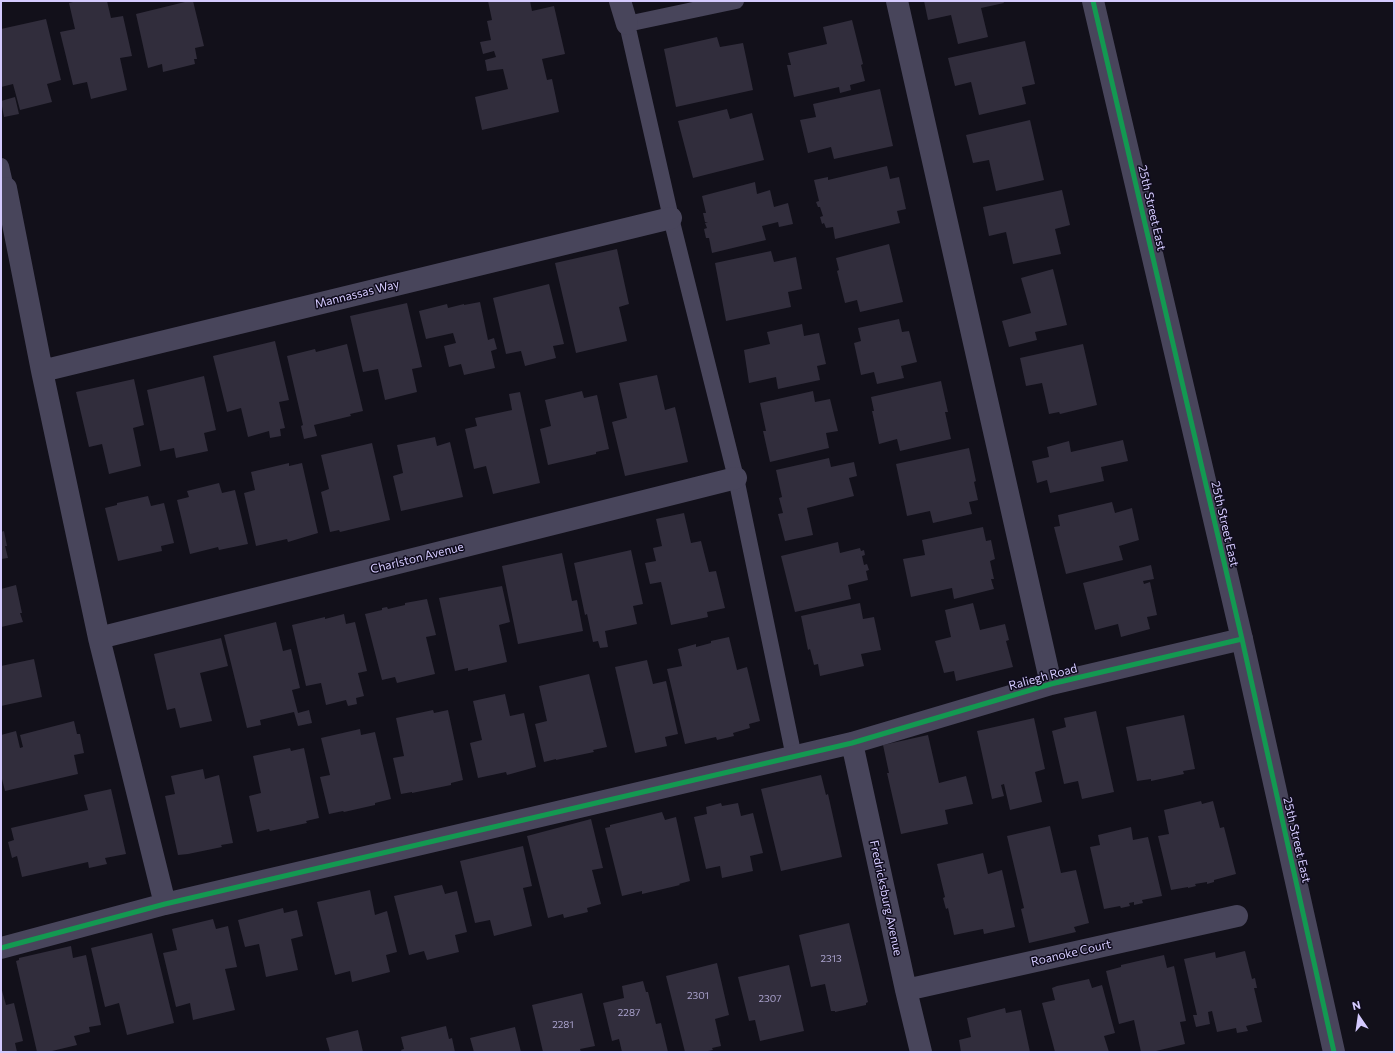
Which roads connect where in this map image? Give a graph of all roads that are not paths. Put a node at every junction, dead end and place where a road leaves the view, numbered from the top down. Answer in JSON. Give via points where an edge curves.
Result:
{"nodes":[{"id":1,"x":620,"y":1,"type":"edge"},
{"id":2,"x":736,"y":1,"type":"edge"},
{"id":3,"x":897,"y":1,"type":"edge"},
{"id":4,"x":1093,"y":1,"type":"edge"},
{"id":5,"x":627,"y":24,"type":"junction"},
{"id":6,"x":1,"y":166,"type":"edge"},
{"id":7,"x":4,"y":189,"type":"edge"},
{"id":8,"x":671,"y":218,"type":"junction"},
{"id":9,"x":42,"y":371,"type":"junction"},
{"id":10,"x":736,"y":478,"type":"junction"},
{"id":11,"x":99,"y":638,"type":"junction"},
{"id":12,"x":1242,"y":638,"type":"junction"},
{"id":13,"x":1051,"y":684,"type":"junction"},
{"id":14,"x":852,"y":744,"type":"junction"},
{"id":15,"x":794,"y":757,"type":"junction"},
{"id":16,"x":165,"y":904,"type":"junction"},
{"id":17,"x":1237,"y":916,"type":"dead end"},
{"id":18,"x":1,"y":948,"type":"edge"},
{"id":19,"x":906,"y":990,"type":"junction"},
{"id":20,"x":921,"y":1052,"type":"edge"},
{"id":21,"x":1334,"y":1052,"type":"edge"}],
"edges":[{"from":1,"to":5,"type":"street"},
{"from":2,"to":5,"type":"lane"},
{"from":3,"to":13,"type":"street"},
{"from":4,"to":12,"type":"street","name":"25th Street East"},
{"from":5,"to":8,"type":"lane"},
{"from":6,"to":7,"type":"lane"},
{"from":7,"to":9,"type":"street"},
{"from":8,"to":9,"type":"street","name":"Mannassas Way"},
{"from":8,"to":10,"type":"lane"},
{"from":9,"to":11,"type":"street"},
{"from":10,"to":11,"type":"street","name":"Charlston Avenue"},
{"from":10,"to":15,"type":"lane"},
{"from":11,"to":16,"type":"street"},
{"from":12,"to":13,"type":"street","name":"Raliegh Road"},
{"from":12,"to":21,"type":"street","name":"25th Street East"},
{"from":13,"to":14,"type":"street","name":"Raliegh Road"},
{"from":14,"to":15,"type":"street","name":"Raliegh Road"},
{"from":14,"to":19,"type":"street","name":"Fredricksburg Avenue"},
{"from":15,"to":16,"type":"street","name":"Raliegh Road"},
{"from":16,"to":18,"type":"street","name":"Raliegh Road"},
{"from":17,"to":19,"type":"street","name":"Roanoke Court"},
{"from":19,"to":20,"type":"street","name":"Fredricksburg Avenue"}]}
